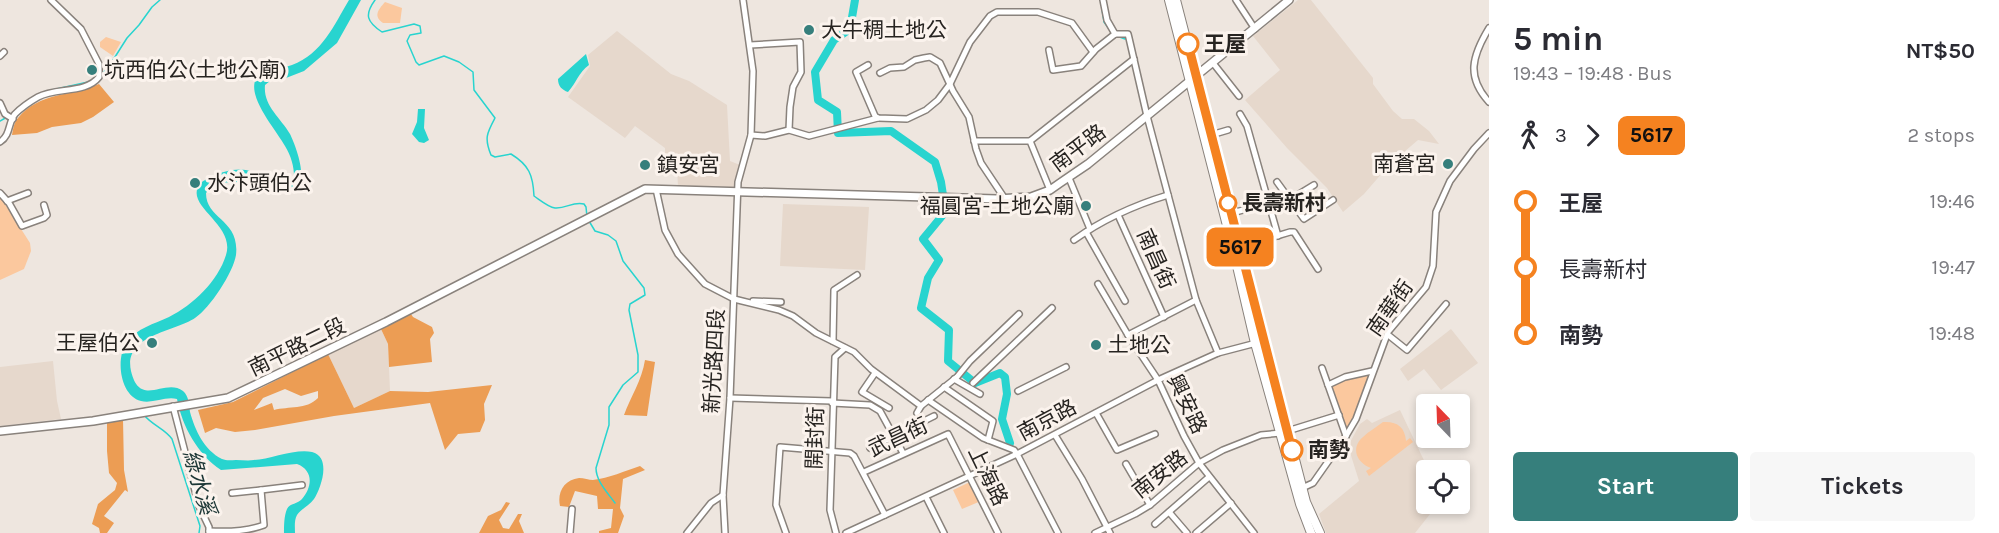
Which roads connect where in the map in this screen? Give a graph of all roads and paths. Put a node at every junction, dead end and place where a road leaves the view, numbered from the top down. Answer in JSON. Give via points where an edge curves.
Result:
{"nodes":[{"id":1,"x":51,"y":0,"type":"edge"},
{"id":2,"x":743,"y":0,"type":"edge"},
{"id":3,"x":1103,"y":0,"type":"edge"},
{"id":4,"x":1169,"y":0,"type":"edge"},
{"id":5,"x":1176,"y":0,"type":"edge"},
{"id":6,"x":1236,"y":0,"type":"edge"},
{"id":7,"x":1289,"y":0,"type":"edge"},
{"id":8,"x":1489,"y":28,"type":"edge"},
{"id":9,"x":1255,"y":29,"type":"junction"},
{"id":10,"x":1115,"y":34,"type":"junction"},
{"id":11,"x":750,"y":45,"type":"junction"},
{"id":12,"x":1049,"y":50,"type":"dead end"},
{"id":13,"x":1093,"y":52,"type":"junction"},
{"id":14,"x":1134,"y":59,"type":"junction"},
{"id":15,"x":1213,"y":63,"type":"junction"},
{"id":16,"x":868,"y":65,"type":"dead end"},
{"id":17,"x":880,"y":73,"type":"dead end"},
{"id":18,"x":1196,"y":76,"type":"junction"},
{"id":19,"x":1189,"y":82,"type":"junction"},
{"id":20,"x":950,"y":84,"type":"junction"},
{"id":21,"x":1239,"y":96,"type":"dead end"},
{"id":22,"x":1489,"y":102,"type":"edge"},
{"id":23,"x":0,"y":103,"type":"edge"},
{"id":24,"x":1240,"y":114,"type":"dead end"},
{"id":25,"x":1147,"y":116,"type":"junction"},
{"id":26,"x":9,"y":117,"type":"junction"},
{"id":27,"x":878,"y":118,"type":"junction"},
{"id":28,"x":789,"y":130,"type":"junction"},
{"id":29,"x":1228,"y":130,"type":"dead end"},
{"id":30,"x":1489,"y":134,"type":"edge"},
{"id":31,"x":751,"y":135,"type":"junction"},
{"id":32,"x":1211,"y":135,"type":"junction"},
{"id":33,"x":0,"y":141,"type":"edge"},
{"id":34,"x":974,"y":141,"type":"junction"},
{"id":35,"x":1030,"y":141,"type":"junction"},
{"id":36,"x":1069,"y":178,"type":"junction"},
{"id":37,"x":1277,"y":182,"type":"dead end"},
{"id":38,"x":1314,"y":185,"type":"dead end"},
{"id":39,"x":656,"y":189,"type":"junction"},
{"id":40,"x":1050,"y":190,"type":"junction"},
{"id":41,"x":738,"y":191,"type":"junction"},
{"id":42,"x":0,"y":193,"type":"edge"},
{"id":43,"x":28,"y":193,"type":"dead end"},
{"id":44,"x":1168,"y":195,"type":"junction"},
{"id":45,"x":1005,"y":199,"type":"junction"},
{"id":46,"x":1288,"y":199,"type":"junction"},
{"id":47,"x":1333,"y":200,"type":"dead end"},
{"id":48,"x":7,"y":201,"type":"junction"},
{"id":49,"x":1268,"y":203,"type":"junction"},
{"id":50,"x":44,"y":205,"type":"dead end"},
{"id":51,"x":1227,"y":214,"type":"junction"},
{"id":52,"x":1118,"y":215,"type":"junction"},
{"id":53,"x":1088,"y":230,"type":"junction"},
{"id":54,"x":1278,"y":236,"type":"junction"},
{"id":55,"x":1074,"y":240,"type":"dead end"},
{"id":56,"x":1240,"y":247,"type":"junction"},
{"id":57,"x":1318,"y":269,"type":"dead end"},
{"id":58,"x":857,"y":274,"type":"dead end"},
{"id":59,"x":1098,"y":284,"type":"dead end"},
{"id":60,"x":734,"y":299,"type":"junction"},
{"id":61,"x":1196,"y":300,"type":"junction"},
{"id":62,"x":744,"y":301,"type":"junction"},
{"id":63,"x":1125,"y":301,"type":"dead end"},
{"id":64,"x":781,"y":302,"type":"dead end"},
{"id":65,"x":1446,"y":304,"type":"dead end"},
{"id":66,"x":1052,"y":308,"type":"dead end"},
{"id":67,"x":1019,"y":314,"type":"dead end"},
{"id":68,"x":1164,"y":317,"type":"junction"},
{"id":69,"x":1387,"y":334,"type":"junction"},
{"id":70,"x":1128,"y":335,"type":"junction"},
{"id":71,"x":833,"y":341,"type":"junction"},
{"id":72,"x":1260,"y":342,"type":"junction"},
{"id":73,"x":845,"y":348,"type":"junction"},
{"id":74,"x":1218,"y":353,"type":"junction"},
{"id":75,"x":1066,"y":367,"type":"dead end"},
{"id":76,"x":1322,"y":368,"type":"dead end"},
{"id":77,"x":1372,"y":371,"type":"junction"},
{"id":78,"x":875,"y":373,"type":"junction"},
{"id":79,"x":956,"y":378,"type":"junction"},
{"id":80,"x":1158,"y":380,"type":"junction"},
{"id":81,"x":973,"y":383,"type":"dead end"},
{"id":82,"x":1328,"y":386,"type":"junction"},
{"id":83,"x":944,"y":387,"type":"junction"},
{"id":84,"x":1018,"y":391,"type":"dead end"},
{"id":85,"x":980,"y":394,"type":"dead end"},
{"id":86,"x":730,"y":398,"type":"junction"},
{"id":87,"x":928,"y":400,"type":"junction"},
{"id":88,"x":832,"y":402,"type":"junction"},
{"id":89,"x":176,"y":406,"type":"junction"},
{"id":90,"x":921,"y":406,"type":"junction"},
{"id":91,"x":889,"y":408,"type":"dead end"},
{"id":92,"x":917,"y":413,"type":"dead end"},
{"id":93,"x":1096,"y":413,"type":"junction"},
{"id":94,"x":1339,"y":415,"type":"junction"},
{"id":95,"x":934,"y":416,"type":"dead end"},
{"id":96,"x":0,"y":431,"type":"edge"},
{"id":97,"x":1284,"y":431,"type":"junction"},
{"id":98,"x":948,"y":434,"type":"joint"},
{"id":99,"x":1155,"y":434,"type":"dead end"},
{"id":100,"x":894,"y":435,"type":"junction"},
{"id":101,"x":1055,"y":435,"type":"junction"},
{"id":102,"x":1347,"y":436,"type":"junction"},
{"id":103,"x":988,"y":440,"type":"junction"},
{"id":104,"x":870,"y":448,"type":"dead end"},
{"id":105,"x":831,"y":451,"type":"junction"},
{"id":106,"x":903,"y":453,"type":"junction"},
{"id":107,"x":1017,"y":454,"type":"junction"},
{"id":108,"x":1199,"y":463,"type":"junction"},
{"id":109,"x":1126,"y":464,"type":"dead end"},
{"id":110,"x":864,"y":472,"type":"junction"},
{"id":111,"x":969,"y":477,"type":"junction"},
{"id":112,"x":1209,"y":477,"type":"junction"},
{"id":113,"x":302,"y":485,"type":"dead end"},
{"id":114,"x":1299,"y":489,"type":"junction"},
{"id":115,"x":261,"y":490,"type":"junction"},
{"id":116,"x":232,"y":493,"type":"dead end"},
{"id":117,"x":723,"y":495,"type":"junction"},
{"id":118,"x":926,"y":497,"type":"junction"},
{"id":119,"x":1231,"y":502,"type":"junction"},
{"id":120,"x":1150,"y":505,"type":"junction"},
{"id":121,"x":572,"y":509,"type":"dead end"},
{"id":122,"x":1169,"y":512,"type":"junction"},
{"id":123,"x":885,"y":515,"type":"junction"},
{"id":124,"x":1155,"y":524,"type":"dead end"},
{"id":125,"x":1106,"y":527,"type":"junction"},
{"id":126,"x":209,"y":532,"type":"edge"},
{"id":127,"x":570,"y":533,"type":"edge"},
{"id":128,"x":687,"y":533,"type":"edge"},
{"id":129,"x":725,"y":533,"type":"edge"},
{"id":130,"x":786,"y":533,"type":"edge"},
{"id":131,"x":836,"y":533,"type":"edge"},
{"id":132,"x":846,"y":533,"type":"edge"},
{"id":133,"x":944,"y":533,"type":"edge"},
{"id":134,"x":998,"y":533,"type":"edge"},
{"id":135,"x":1058,"y":533,"type":"edge"},
{"id":136,"x":1095,"y":533,"type":"edge"},
{"id":137,"x":1110,"y":533,"type":"edge"},
{"id":138,"x":1187,"y":533,"type":"edge"},
{"id":139,"x":1196,"y":533,"type":"edge"},
{"id":140,"x":1254,"y":533,"type":"edge"},
{"id":141,"x":1311,"y":533,"type":"edge"},
{"id":142,"x":1320,"y":533,"type":"edge"}],
"edges":[{"from":1,"to":26,"type":"street","via":[[81,29],[99,64],[100,75],[86,86],[38,97]]},
{"from":2,"to":11,"type":"street","name":"新光路四段"},
{"from":3,"to":10,"type":"street"},
{"from":4,"to":19,"type":"main road"},
{"from":5,"to":18,"type":"main road"},
{"from":6,"to":9,"type":"street"},
{"from":7,"to":9,"type":"street","name":"南平路"},
{"from":8,"to":22,"type":"street","via":[[1473,74]]},
{"from":9,"to":15,"type":"street","name":"南平路"},
{"from":10,"to":13,"type":"street"},
{"from":10,"to":14,"type":"street","via":[[1128,34]]},
{"from":11,"to":28,"type":"street","via":[[800,42],[801,72],[793,87]]},
{"from":11,"to":31,"type":"street","name":"新光路四段"},
{"from":12,"to":13,"type":"street","via":[[1053,70],[1081,66]]},
{"from":13,"to":20,"type":"street","via":[[1072,23],[1042,13],[997,12],[970,42]]},
{"from":14,"to":25,"type":"street"},
{"from":14,"to":35,"type":"street"},
{"from":15,"to":18,"type":"street","name":"南平路"},
{"from":15,"to":21,"type":"street"},
{"from":16,"to":27,"type":"street","via":[[856,72]]},
{"from":17,"to":20,"type":"street","via":[[930,57],[940,63]]},
{"from":18,"to":19,"type":"street","name":"南平路"},
{"from":18,"to":32,"type":"main road"},
{"from":19,"to":25,"type":"street","name":"南平路"},
{"from":19,"to":51,"type":"main road"},
{"from":20,"to":27,"type":"street","via":[[938,100],[915,116]]},
{"from":20,"to":34,"type":"street","via":[[969,117]]},
{"from":23,"to":26,"type":"street"},
{"from":24,"to":49,"type":"street","via":[[1247,126]]},
{"from":25,"to":36,"type":"street","name":"南平路"},
{"from":25,"to":44,"type":"street"},
{"from":26,"to":33,"type":"street","via":[[7,136]]},
{"from":27,"to":28,"type":"street","via":[[809,136]]},
{"from":28,"to":31,"type":"street"},
{"from":29,"to":32,"type":"street"},
{"from":30,"to":69,"type":"street","name":"南華街","via":[[1450,181],[1436,212],[1433,266],[1426,287]]},
{"from":31,"to":41,"type":"street","name":"新光路四段"},
{"from":32,"to":51,"type":"main road"},
{"from":34,"to":35,"type":"street"},
{"from":34,"to":45,"type":"street","via":[[981,163]]},
{"from":35,"to":40,"type":"street"},
{"from":36,"to":40,"type":"street","name":"南平路"},
{"from":36,"to":53,"type":"street"},
{"from":37,"to":46,"type":"street"},
{"from":38,"to":46,"type":"street"},
{"from":39,"to":41,"type":"street","name":"南平路二段"},
{"from":39,"to":60,"type":"street","via":[[665,230],[678,254],[705,284]]},
{"from":39,"to":89,"type":"street","name":"南平路二段","via":[[645,189],[228,398]]},
{"from":40,"to":45,"type":"street","name":"南平路","via":[[1031,197]]},
{"from":41,"to":45,"type":"street","name":"南平路"},
{"from":41,"to":60,"type":"street","name":"新光路四段"},
{"from":42,"to":48,"type":"street"},
{"from":43,"to":48,"type":"street"},
{"from":44,"to":52,"type":"street"},
{"from":44,"to":61,"type":"street"},
{"from":46,"to":47,"type":"street","via":[[1304,219]]},
{"from":46,"to":49,"type":"street"},
{"from":48,"to":50,"type":"street","via":[[22,226],[44,218]]},
{"from":49,"to":51,"type":"street"},
{"from":49,"to":54,"type":"street"},
{"from":51,"to":56,"type":"main road"},
{"from":51,"to":72,"type":"main road"},
{"from":52,"to":53,"type":"street"},
{"from":52,"to":68,"type":"street","name":"南昌街"},
{"from":53,"to":55,"type":"street"},
{"from":53,"to":63,"type":"street"},
{"from":54,"to":56,"type":"street"},
{"from":54,"to":57,"type":"street","via":[[1294,232]]},
{"from":56,"to":72,"type":"main road"},
{"from":58,"to":71,"type":"street","via":[[834,290]]},
{"from":59,"to":70,"type":"street","name":"興安路"},
{"from":60,"to":62,"type":"street"},
{"from":60,"to":86,"type":"street","name":"新光路四段"},
{"from":61,"to":68,"type":"street"},
{"from":61,"to":74,"type":"street"},
{"from":62,"to":64,"type":"street"},
{"from":62,"to":71,"type":"street","via":[[793,316]]},
{"from":65,"to":69,"type":"street","via":[[1407,350]]},
{"from":66,"to":81,"type":"street"},
{"from":67,"to":79,"type":"street"},
{"from":68,"to":70,"type":"street"},
{"from":69,"to":77,"type":"street","name":"南華街"},
{"from":70,"to":80,"type":"street","name":"興安路"},
{"from":71,"to":73,"type":"street"},
{"from":72,"to":74,"type":"street","name":"南京路"},
{"from":72,"to":97,"type":"main road"},
{"from":73,"to":78,"type":"street"},
{"from":73,"to":88,"type":"street","name":"開封街","via":[[836,357]]},
{"from":74,"to":80,"type":"street","name":"南京路"},
{"from":75,"to":84,"type":"street"},
{"from":76,"to":82,"type":"street"},
{"from":77,"to":82,"type":"street","via":[[1345,377]]},
{"from":77,"to":102,"type":"street","name":"南華街"},
{"from":78,"to":90,"type":"street"},
{"from":78,"to":91,"type":"street","via":[[862,392]]},
{"from":79,"to":83,"type":"street"},
{"from":79,"to":85,"type":"street"},
{"from":80,"to":93,"type":"street","name":"南京路"},
{"from":80,"to":108,"type":"street","name":"興安路"},
{"from":82,"to":94,"type":"street"},
{"from":83,"to":87,"type":"street"},
{"from":83,"to":103,"type":"street","via":[[993,421]]},
{"from":86,"to":88,"type":"street"},
{"from":86,"to":117,"type":"street","name":"新光路四段"},
{"from":87,"to":90,"type":"street"},
{"from":87,"to":103,"type":"street"},
{"from":88,"to":100,"type":"street","via":[[870,405],[884,417]]},
{"from":88,"to":105,"type":"street","name":"開封街"},
{"from":89,"to":96,"type":"street","name":"南平路二段","via":[[93,421]]},
{"from":89,"to":126,"type":"street","via":[[199,506]]},
{"from":90,"to":92,"type":"street"},
{"from":93,"to":99,"type":"street","via":[[1117,450]]},
{"from":93,"to":101,"type":"street","name":"南京路"},
{"from":94,"to":97,"type":"street","name":"南安路"},
{"from":94,"to":102,"type":"street"},
{"from":95,"to":100,"type":"street"},
{"from":97,"to":108,"type":"street","name":"南安路","via":[[1261,435]]},
{"from":97,"to":114,"type":"main road"},
{"from":98,"to":106,"type":"street","name":"武昌街"},
{"from":98,"to":111,"type":"street","name":"上海路"},
{"from":100,"to":104,"type":"street"},
{"from":100,"to":106,"type":"street"},
{"from":101,"to":107,"type":"street","name":"南京路"},
{"from":101,"to":125,"type":"street"},
{"from":102,"to":114,"type":"street","name":"南華街","via":[[1313,483]]},
{"from":103,"to":107,"type":"street"},
{"from":105,"to":110,"type":"street","via":[[850,453]]},
{"from":105,"to":130,"type":"street","via":[[780,447],[776,505]]},
{"from":105,"to":131,"type":"street","name":"開封街","via":[[830,510]]},
{"from":106,"to":110,"type":"street","name":"武昌街"},
{"from":107,"to":111,"type":"street","name":"南京路"},
{"from":107,"to":135,"type":"street"},
{"from":108,"to":112,"type":"street","name":"興安路"},
{"from":108,"to":120,"type":"street","name":"南安路"},
{"from":109,"to":120,"type":"street"},
{"from":110,"to":123,"type":"street"},
{"from":111,"to":118,"type":"street","name":"南京路"},
{"from":111,"to":134,"type":"street","name":"上海路"},
{"from":112,"to":119,"type":"street","name":"興安路"},
{"from":112,"to":122,"type":"street"},
{"from":113,"to":115,"type":"street"},
{"from":114,"to":141,"type":"main road"},
{"from":114,"to":142,"type":"main road"},
{"from":115,"to":116,"type":"street"},
{"from":115,"to":126,"type":"street","via":[[264,525]]},
{"from":117,"to":128,"type":"street","via":[[711,503]]},
{"from":117,"to":129,"type":"street","name":"新光路四段"},
{"from":118,"to":123,"type":"street","name":"南京路"},
{"from":118,"to":133,"type":"street"},
{"from":119,"to":139,"type":"street"},
{"from":119,"to":140,"type":"street","name":"興安路"},
{"from":120,"to":125,"type":"street","name":"南安路"},
{"from":121,"to":127,"type":"street"},
{"from":122,"to":124,"type":"street"},
{"from":122,"to":138,"type":"street"},
{"from":123,"to":132,"type":"street","name":"南京路"},
{"from":125,"to":136,"type":"street","name":"南安路"},
{"from":125,"to":137,"type":"street"}]}
